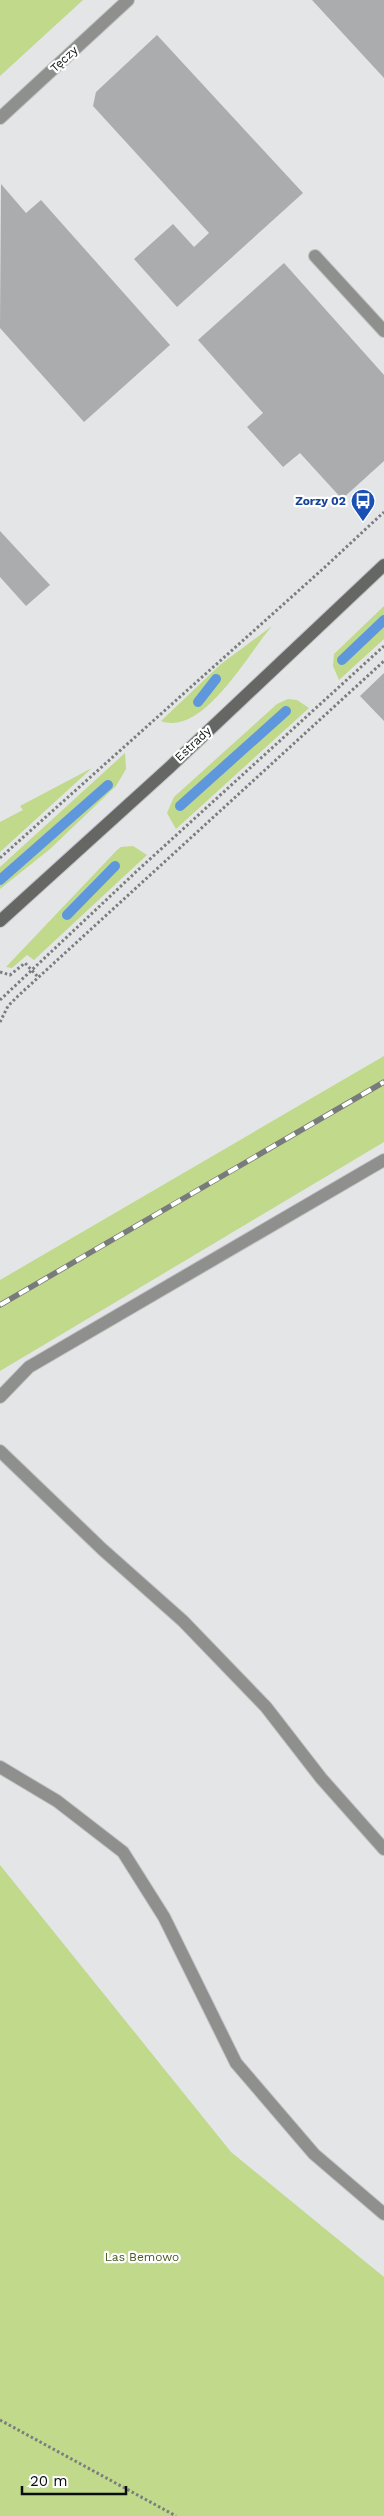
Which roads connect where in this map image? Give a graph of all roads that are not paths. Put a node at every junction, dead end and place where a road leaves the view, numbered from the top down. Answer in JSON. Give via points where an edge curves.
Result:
{"nodes":[{"id":1,"x":128,"y":0,"type":"edge"},
{"id":2,"x":0,"y":118,"type":"edge"},
{"id":3,"x":315,"y":256,"type":"dead end"},
{"id":4,"x":384,"y":331,"type":"edge"},
{"id":5,"x":384,"y":565,"type":"edge"},
{"id":6,"x":0,"y":920,"type":"edge"},
{"id":7,"x":384,"y":1160,"type":"edge"},
{"id":8,"x":0,"y":1397,"type":"edge"},
{"id":9,"x":0,"y":1451,"type":"edge"},
{"id":10,"x":0,"y":1767,"type":"edge"},
{"id":11,"x":384,"y":1849,"type":"edge"},
{"id":12,"x":384,"y":2214,"type":"edge"}],
"edges":[{"from":1,"to":2,"type":"street","name":"Tęczy"},
{"from":3,"to":4,"type":"street"},
{"from":5,"to":6,"type":"main road","name":"Estrady","via":[[170,767]]},
{"from":7,"to":8,"type":"street","via":[[29,1367]]},
{"from":9,"to":11,"type":"street","via":[[204,1642],[266,1707],[320,1778]]},
{"from":10,"to":12,"type":"street","via":[[57,1802],[123,1852],[164,1917],[236,2063],[314,2154]]}]}
